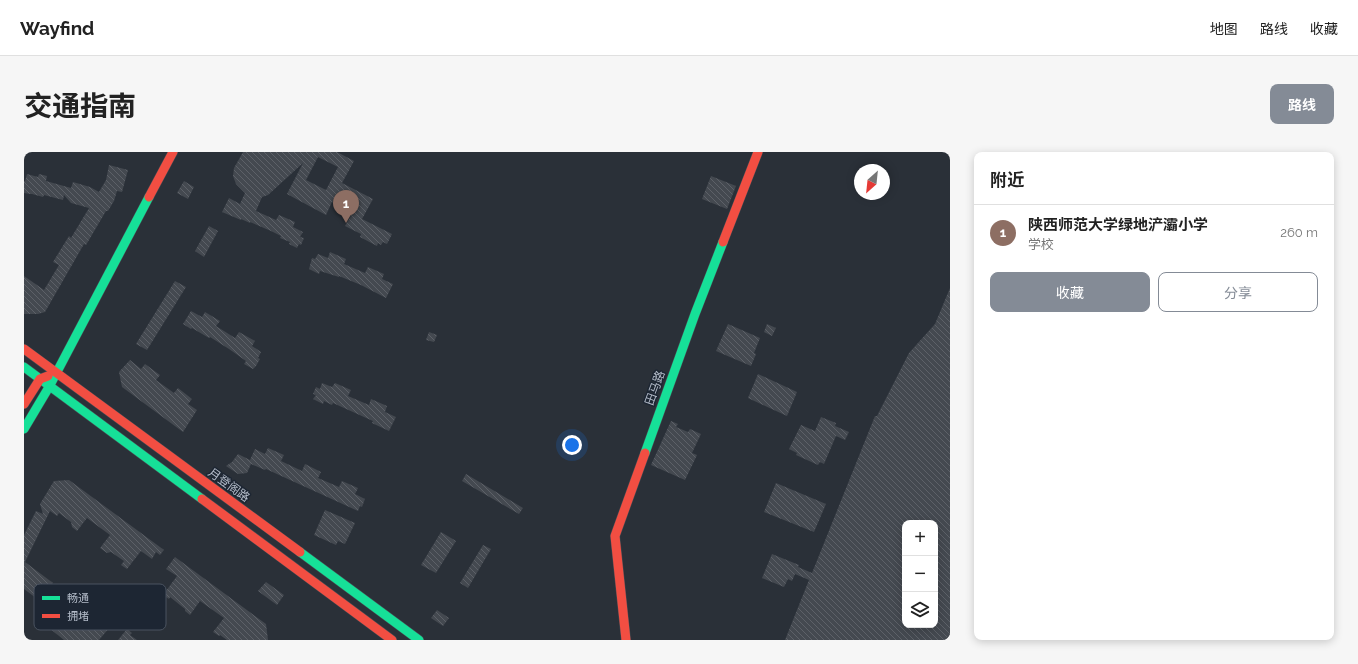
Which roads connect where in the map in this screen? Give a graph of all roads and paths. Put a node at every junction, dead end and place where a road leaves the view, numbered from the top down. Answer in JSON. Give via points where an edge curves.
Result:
{"nodes":[{"id":1,"x":172,"y":152,"type":"edge"},
{"id":2,"x":758,"y":152,"type":"edge"},
{"id":3,"x":24,"y":349,"type":"edge"},
{"id":4,"x":24,"y":367,"type":"edge"},
{"id":5,"x":56,"y":373,"type":"junction"},
{"id":6,"x":40,"y":379,"type":"junction"},
{"id":7,"x":49,"y":387,"type":"junction"},
{"id":8,"x":24,"y":404,"type":"edge"},
{"id":9,"x":24,"y":429,"type":"edge"},
{"id":10,"x":392,"y":640,"type":"edge"},
{"id":11,"x":419,"y":640,"type":"edge"},
{"id":12,"x":626,"y":640,"type":"edge"}],
"edges":[{"from":1,"to":5,"type":"main road"},
{"from":2,"to":12,"type":"main road","name":"田马路","via":[[695,314],[615,536]]},
{"from":3,"to":5,"type":"main road","name":"月登阁路"},
{"from":4,"to":6,"type":"main road"},
{"from":5,"to":6,"type":"main road"},
{"from":5,"to":7,"type":"main road"},
{"from":5,"to":11,"type":"main road","name":"月登阁路"},
{"from":6,"to":7,"type":"main road"},
{"from":6,"to":8,"type":"main road"},
{"from":7,"to":9,"type":"main road"},
{"from":7,"to":10,"type":"main road"}]}
